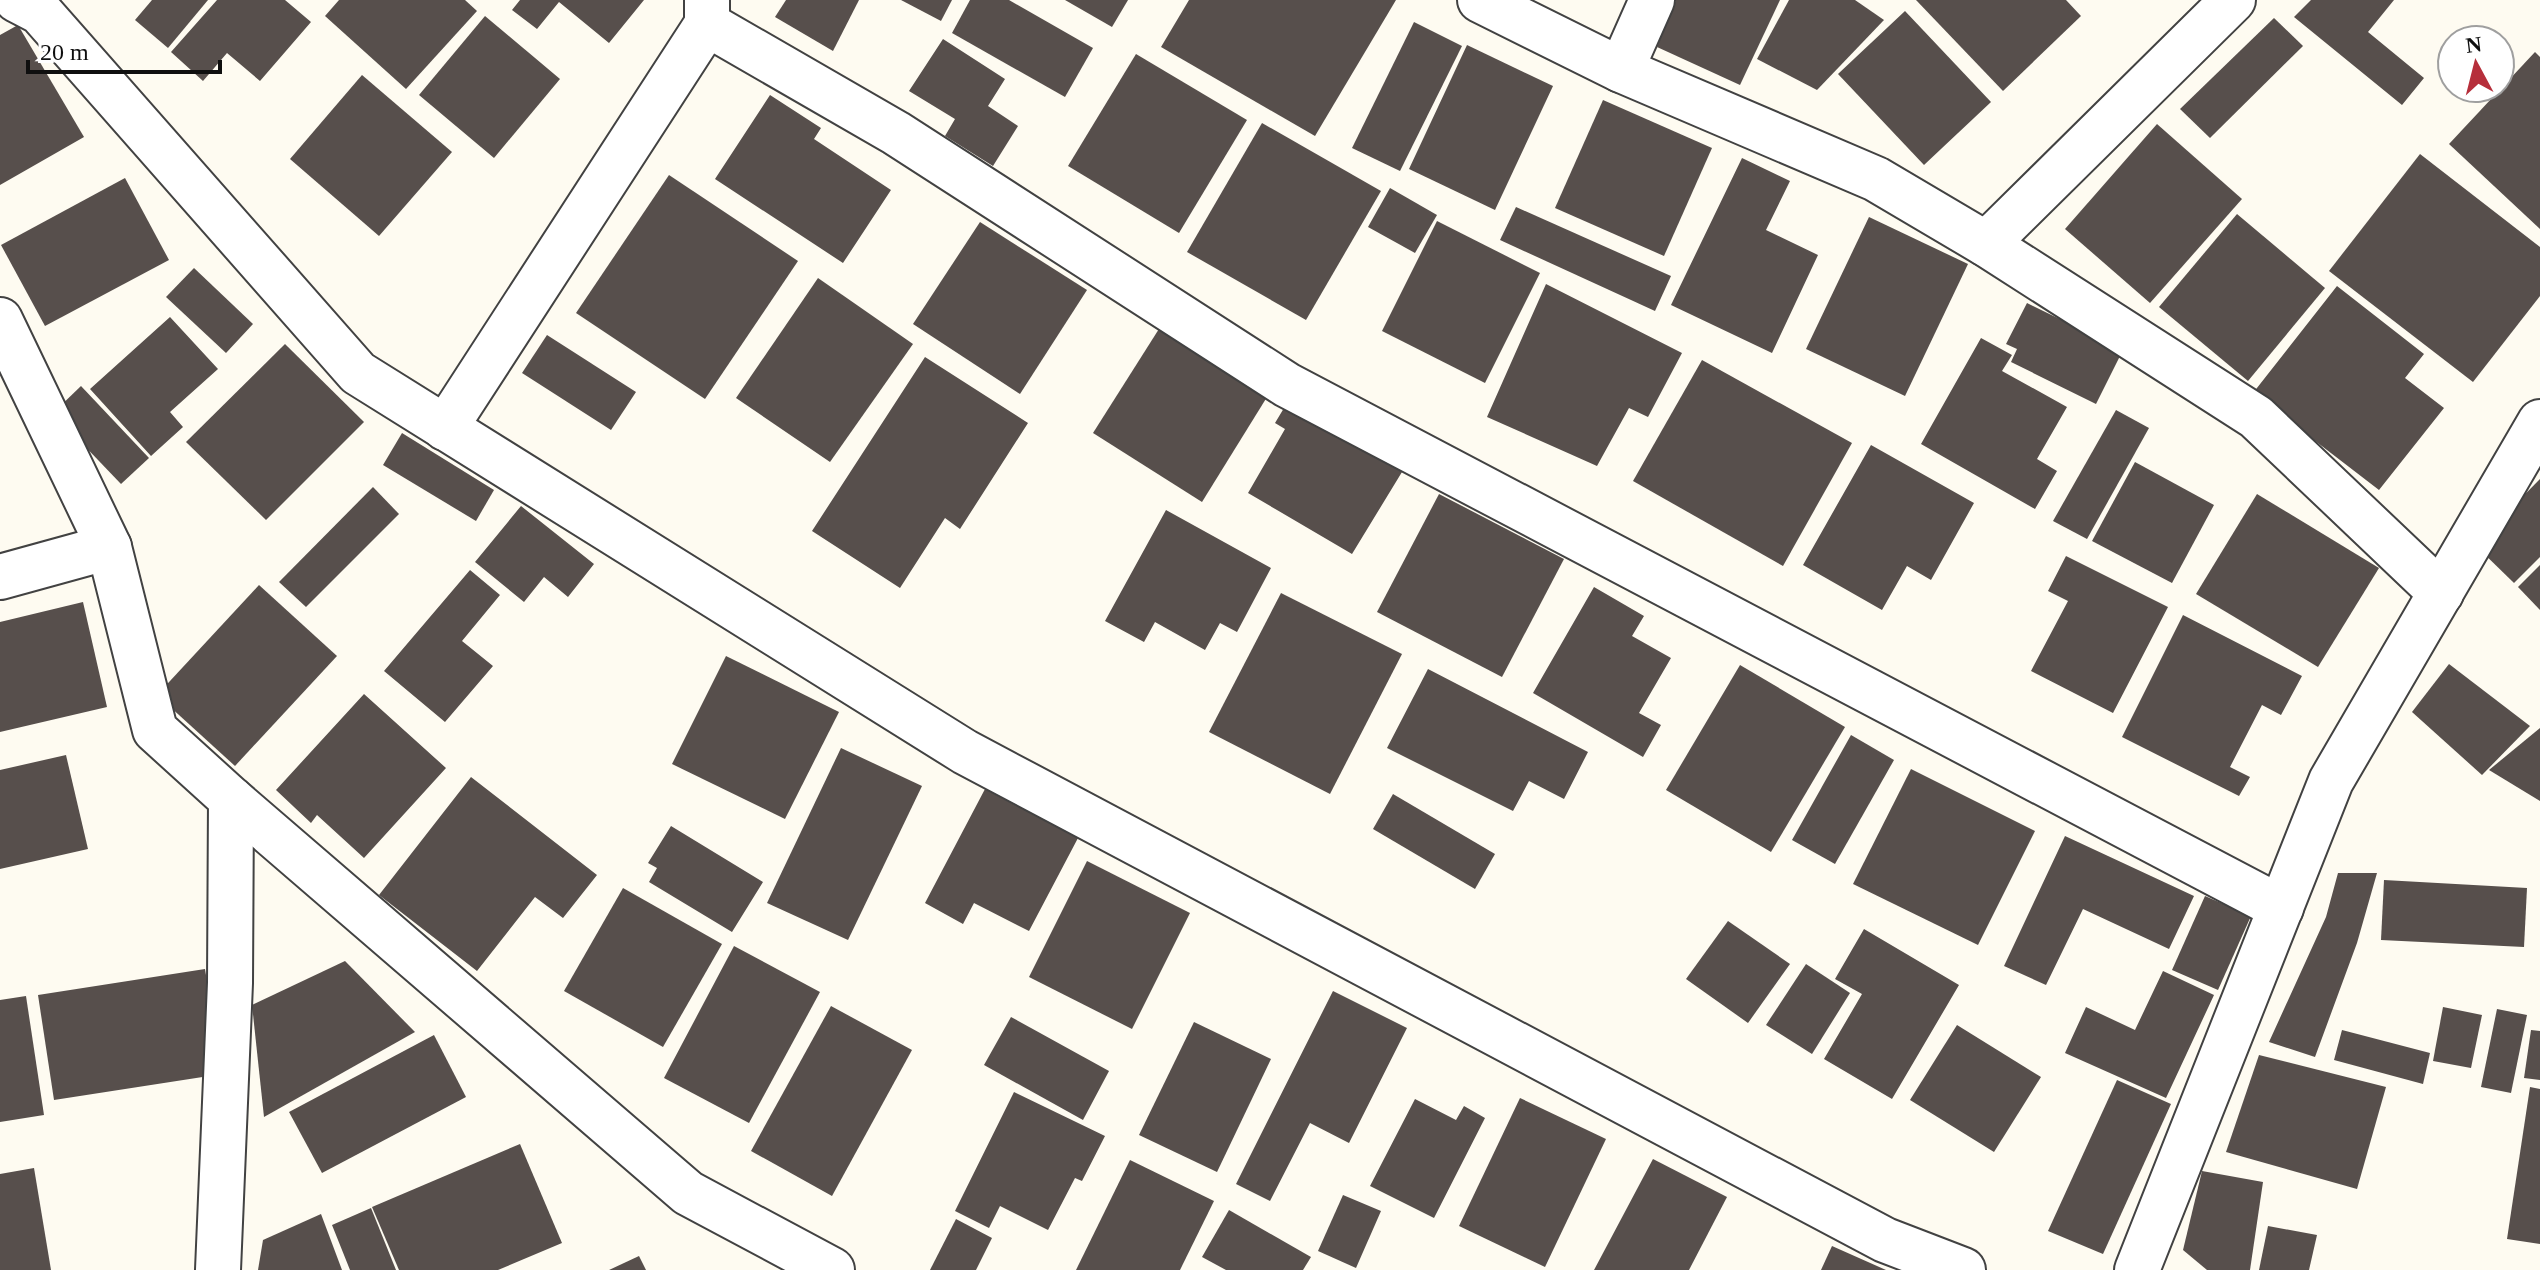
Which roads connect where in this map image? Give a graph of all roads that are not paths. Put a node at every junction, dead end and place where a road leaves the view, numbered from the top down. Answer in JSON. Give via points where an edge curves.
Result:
{"nodes":[{"id":1,"x":17,"y":0,"type":"edge"},
{"id":2,"x":1480,"y":0,"type":"edge"},
{"id":3,"x":1652,"y":0,"type":"edge"},
{"id":4,"x":2233,"y":0,"type":"edge"},
{"id":5,"x":707,"y":12,"type":"edge"},
{"id":6,"x":1621,"y":70,"type":"junction"},
{"id":7,"x":1986,"y":244,"type":"junction"},
{"id":8,"x":0,"y":320,"type":"edge"},
{"id":9,"x":2540,"y":422,"type":"edge"},
{"id":10,"x":445,"y":428,"type":"junction"},
{"id":11,"x":109,"y":547,"type":"junction"},
{"id":12,"x":0,"y":577,"type":"edge"},
{"id":13,"x":2441,"y":593,"type":"junction"},
{"id":14,"x":231,"y":799,"type":"junction"},
{"id":15,"x":2281,"y":908,"type":"junction"},
{"id":16,"x":218,"y":1270,"type":"edge"},
{"id":17,"x":832,"y":1270,"type":"edge"},
{"id":18,"x":1963,"y":1270,"type":"edge"},
{"id":19,"x":2137,"y":1270,"type":"edge"}],
"edges":[{"from":1,"to":10,"type":"street","via":[[40,12],[358,373]]},
{"from":2,"to":6,"type":"street"},
{"from":3,"to":6,"type":"street"},
{"from":4,"to":7,"type":"street"},
{"from":5,"to":10,"type":"street"},
{"from":5,"to":15,"type":"street","via":[[1287,385]]},
{"from":6,"to":7,"type":"street","via":[[1876,179]]},
{"from":7,"to":13,"type":"street","via":[[2256,417]]},
{"from":8,"to":11,"type":"street"},
{"from":9,"to":13,"type":"street"},
{"from":10,"to":18,"type":"street","via":[[965,752],[1885,1240]]},
{"from":11,"to":12,"type":"street"},
{"from":11,"to":14,"type":"street","via":[[155,730]]},
{"from":13,"to":15,"type":"street","via":[[2331,781]]},
{"from":14,"to":16,"type":"street","via":[[230,983]]},
{"from":14,"to":17,"type":"street","via":[[688,1193]]},
{"from":15,"to":19,"type":"street"}]}
